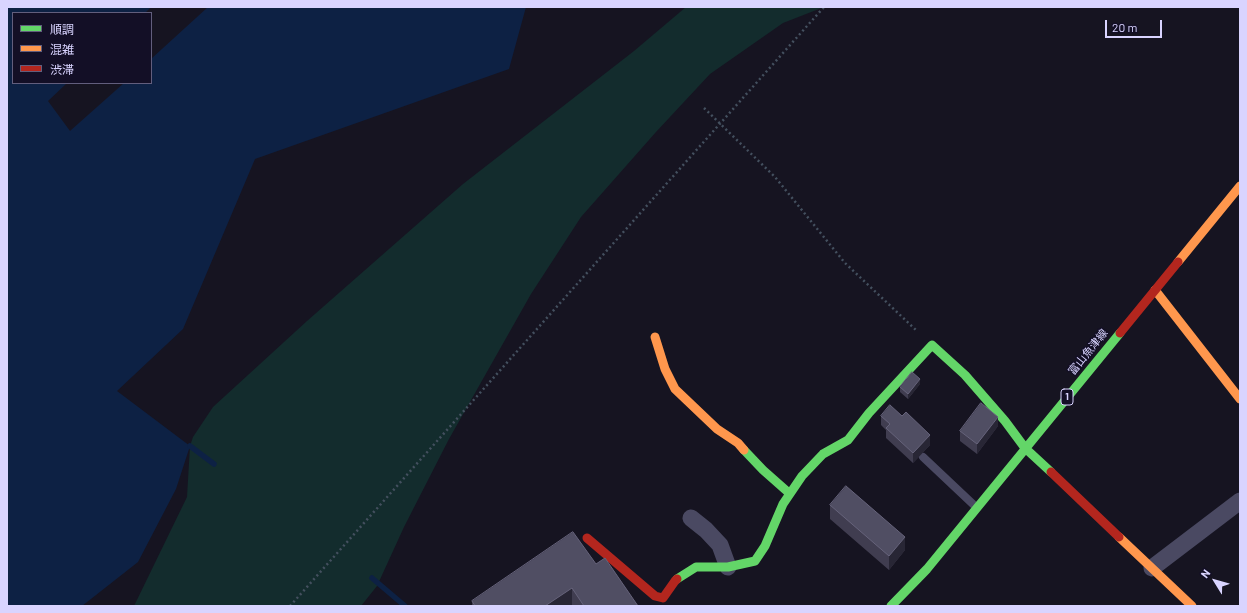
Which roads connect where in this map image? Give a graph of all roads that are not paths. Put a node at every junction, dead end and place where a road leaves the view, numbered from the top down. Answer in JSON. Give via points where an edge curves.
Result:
{"nodes":[{"id":1,"x":1240,"y":186,"type":"edge"},
{"id":2,"x":1155,"y":290,"type":"junction"},
{"id":3,"x":655,"y":337,"type":"dead end"},
{"id":4,"x":1240,"y":399,"type":"edge"},
{"id":5,"x":1025,"y":448,"type":"junction"},
{"id":6,"x":923,"y":457,"type":"dead end"},
{"id":7,"x":789,"y":493,"type":"junction"},
{"id":8,"x":1240,"y":501,"type":"edge"},
{"id":9,"x":977,"y":508,"type":"junction"},
{"id":10,"x":691,"y":518,"type":"dead end"},
{"id":11,"x":587,"y":538,"type":"dead end"},
{"id":12,"x":728,"y":567,"type":"junction"},
{"id":13,"x":1152,"y":568,"type":"junction"},
{"id":14,"x":891,"y":606,"type":"edge"},
{"id":15,"x":1192,"y":606,"type":"edge"}],
"edges":[{"from":1,"to":2,"type":"street","name":"富山魚津線","number":"1"},
{"from":2,"to":4,"type":"street"},
{"from":2,"to":5,"type":"street","name":"富山魚津線","number":"1"},
{"from":3,"to":7,"type":"street","via":[[665,369],[675,389],[717,429],[738,443]]},
{"from":5,"to":7,"type":"street","via":[[965,375],[932,345],[869,413],[848,440],[823,454]]},
{"from":5,"to":9,"type":"street","name":"富山魚津線","number":"1"},
{"from":5,"to":13,"type":"street"},
{"from":6,"to":9,"type":"lane"},
{"from":7,"to":12,"type":"street","via":[[765,546],[755,560]]},
{"from":8,"to":13,"type":"street"},
{"from":9,"to":14,"type":"street","name":"富山魚津線","number":"1","via":[[927,569]]},
{"from":10,"to":12,"type":"street","via":[[720,545]]},
{"from":11,"to":12,"type":"street","via":[[655,596],[663,598],[675,581],[696,567]]},
{"from":13,"to":15,"type":"street"}]}
